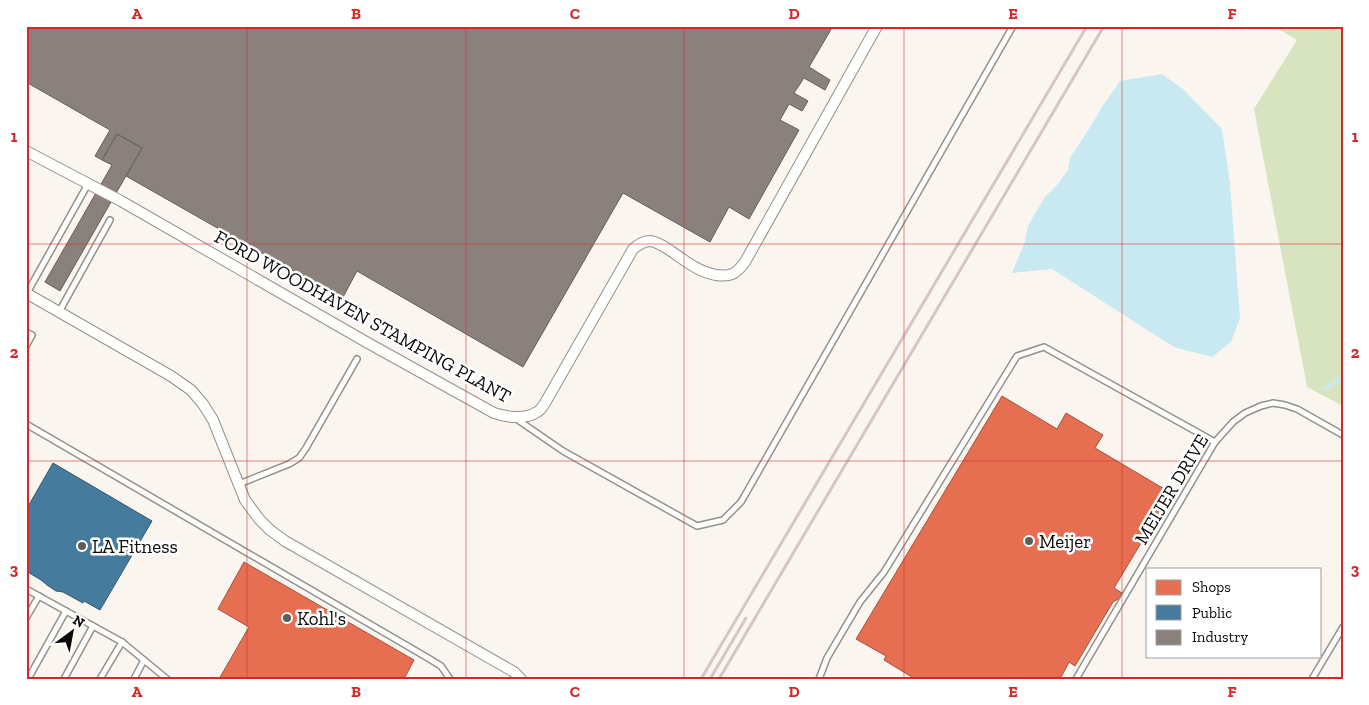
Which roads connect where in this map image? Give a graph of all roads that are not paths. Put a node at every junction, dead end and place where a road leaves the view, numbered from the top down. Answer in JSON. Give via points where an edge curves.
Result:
{"nodes":[{"id":1,"x":877,"y":26,"type":"edge"},
{"id":2,"x":1013,"y":26,"type":"edge"},
{"id":3,"x":26,"y":151,"type":"edge"},
{"id":4,"x":88,"y":184,"type":"junction"},
{"id":5,"x":110,"y":220,"type":"dead end"},
{"id":6,"x":26,"y":293,"type":"edge"},
{"id":7,"x":60,"y":312,"type":"junction"},
{"id":8,"x":26,"y":332,"type":"edge"},
{"id":9,"x":26,"y":346,"type":"edge"},
{"id":10,"x":357,"y":359,"type":"dead end"},
{"id":11,"x":514,"y":417,"type":"junction"},
{"id":12,"x":26,"y":424,"type":"edge"},
{"id":13,"x":1343,"y":435,"type":"edge"},
{"id":14,"x":1214,"y":442,"type":"junction"},
{"id":15,"x":239,"y":484,"type":"junction"},
{"id":16,"x":26,"y":589,"type":"edge"},
{"id":17,"x":39,"y":596,"type":"junction"},
{"id":18,"x":66,"y":611,"type":"junction"},
{"id":19,"x":26,"y":618,"type":"edge"},
{"id":20,"x":94,"y":626,"type":"junction"},
{"id":21,"x":1343,"y":627,"type":"edge"},
{"id":22,"x":122,"y":642,"type":"junction"},
{"id":23,"x":144,"y":660,"type":"junction"},
{"id":24,"x":28,"y":679,"type":"edge"},
{"id":25,"x":64,"y":679,"type":"edge"},
{"id":26,"x":100,"y":679,"type":"edge"},
{"id":27,"x":134,"y":679,"type":"edge"},
{"id":28,"x":168,"y":679,"type":"edge"},
{"id":29,"x":450,"y":679,"type":"edge"},
{"id":30,"x":521,"y":679,"type":"edge"},
{"id":31,"x":820,"y":679,"type":"edge"},
{"id":32,"x":1076,"y":679,"type":"edge"},
{"id":33,"x":1312,"y":679,"type":"edge"}],
"edges":[{"from":1,"to":11,"type":"street","name":"FORD WOODHAVEN STAMPING PLANT","via":[[739,270],[732,275],[712,274],[699,270],[660,244],[649,241],[638,245],[546,403],[532,415]]},
{"from":2,"to":11,"type":"lane","via":[[741,502],[723,520],[697,526],[563,451]]},
{"from":3,"to":4,"type":"street","name":"FORD WOODHAVEN STAMPING PLANT"},
{"from":4,"to":6,"type":"lane"},
{"from":4,"to":11,"type":"street","name":"FORD WOODHAVEN STAMPING PLANT","via":[[494,413]]},
{"from":5,"to":7,"type":"lane"},
{"from":6,"to":7,"type":"street"},
{"from":7,"to":15,"type":"street","via":[[191,390],[213,420]]},
{"from":8,"to":9,"type":"lane","via":[[32,335]]},
{"from":10,"to":15,"type":"lane","via":[[299,458]]},
{"from":12,"to":29,"type":"lane","via":[[428,658],[441,666]]},
{"from":13,"to":14,"type":"lane","name":"MEIJER DRIVE","via":[[1297,409],[1273,403],[1246,413]]},
{"from":14,"to":31,"type":"lane","via":[[1044,347],[1017,356],[884,572],[860,602],[827,658]]},
{"from":14,"to":32,"type":"lane","name":"MEIJER DRIVE"},
{"from":15,"to":30,"type":"street","via":[[245,500],[270,530]]},
{"from":16,"to":17,"type":"lane"},
{"from":17,"to":18,"type":"lane"},
{"from":17,"to":19,"type":"lane"},
{"from":18,"to":20,"type":"lane"},
{"from":18,"to":24,"type":"lane"},
{"from":20,"to":22,"type":"lane"},
{"from":20,"to":25,"type":"lane"},
{"from":21,"to":33,"type":"lane"},
{"from":22,"to":23,"type":"lane"},
{"from":22,"to":26,"type":"lane"},
{"from":23,"to":27,"type":"lane"},
{"from":23,"to":28,"type":"lane"}]}
